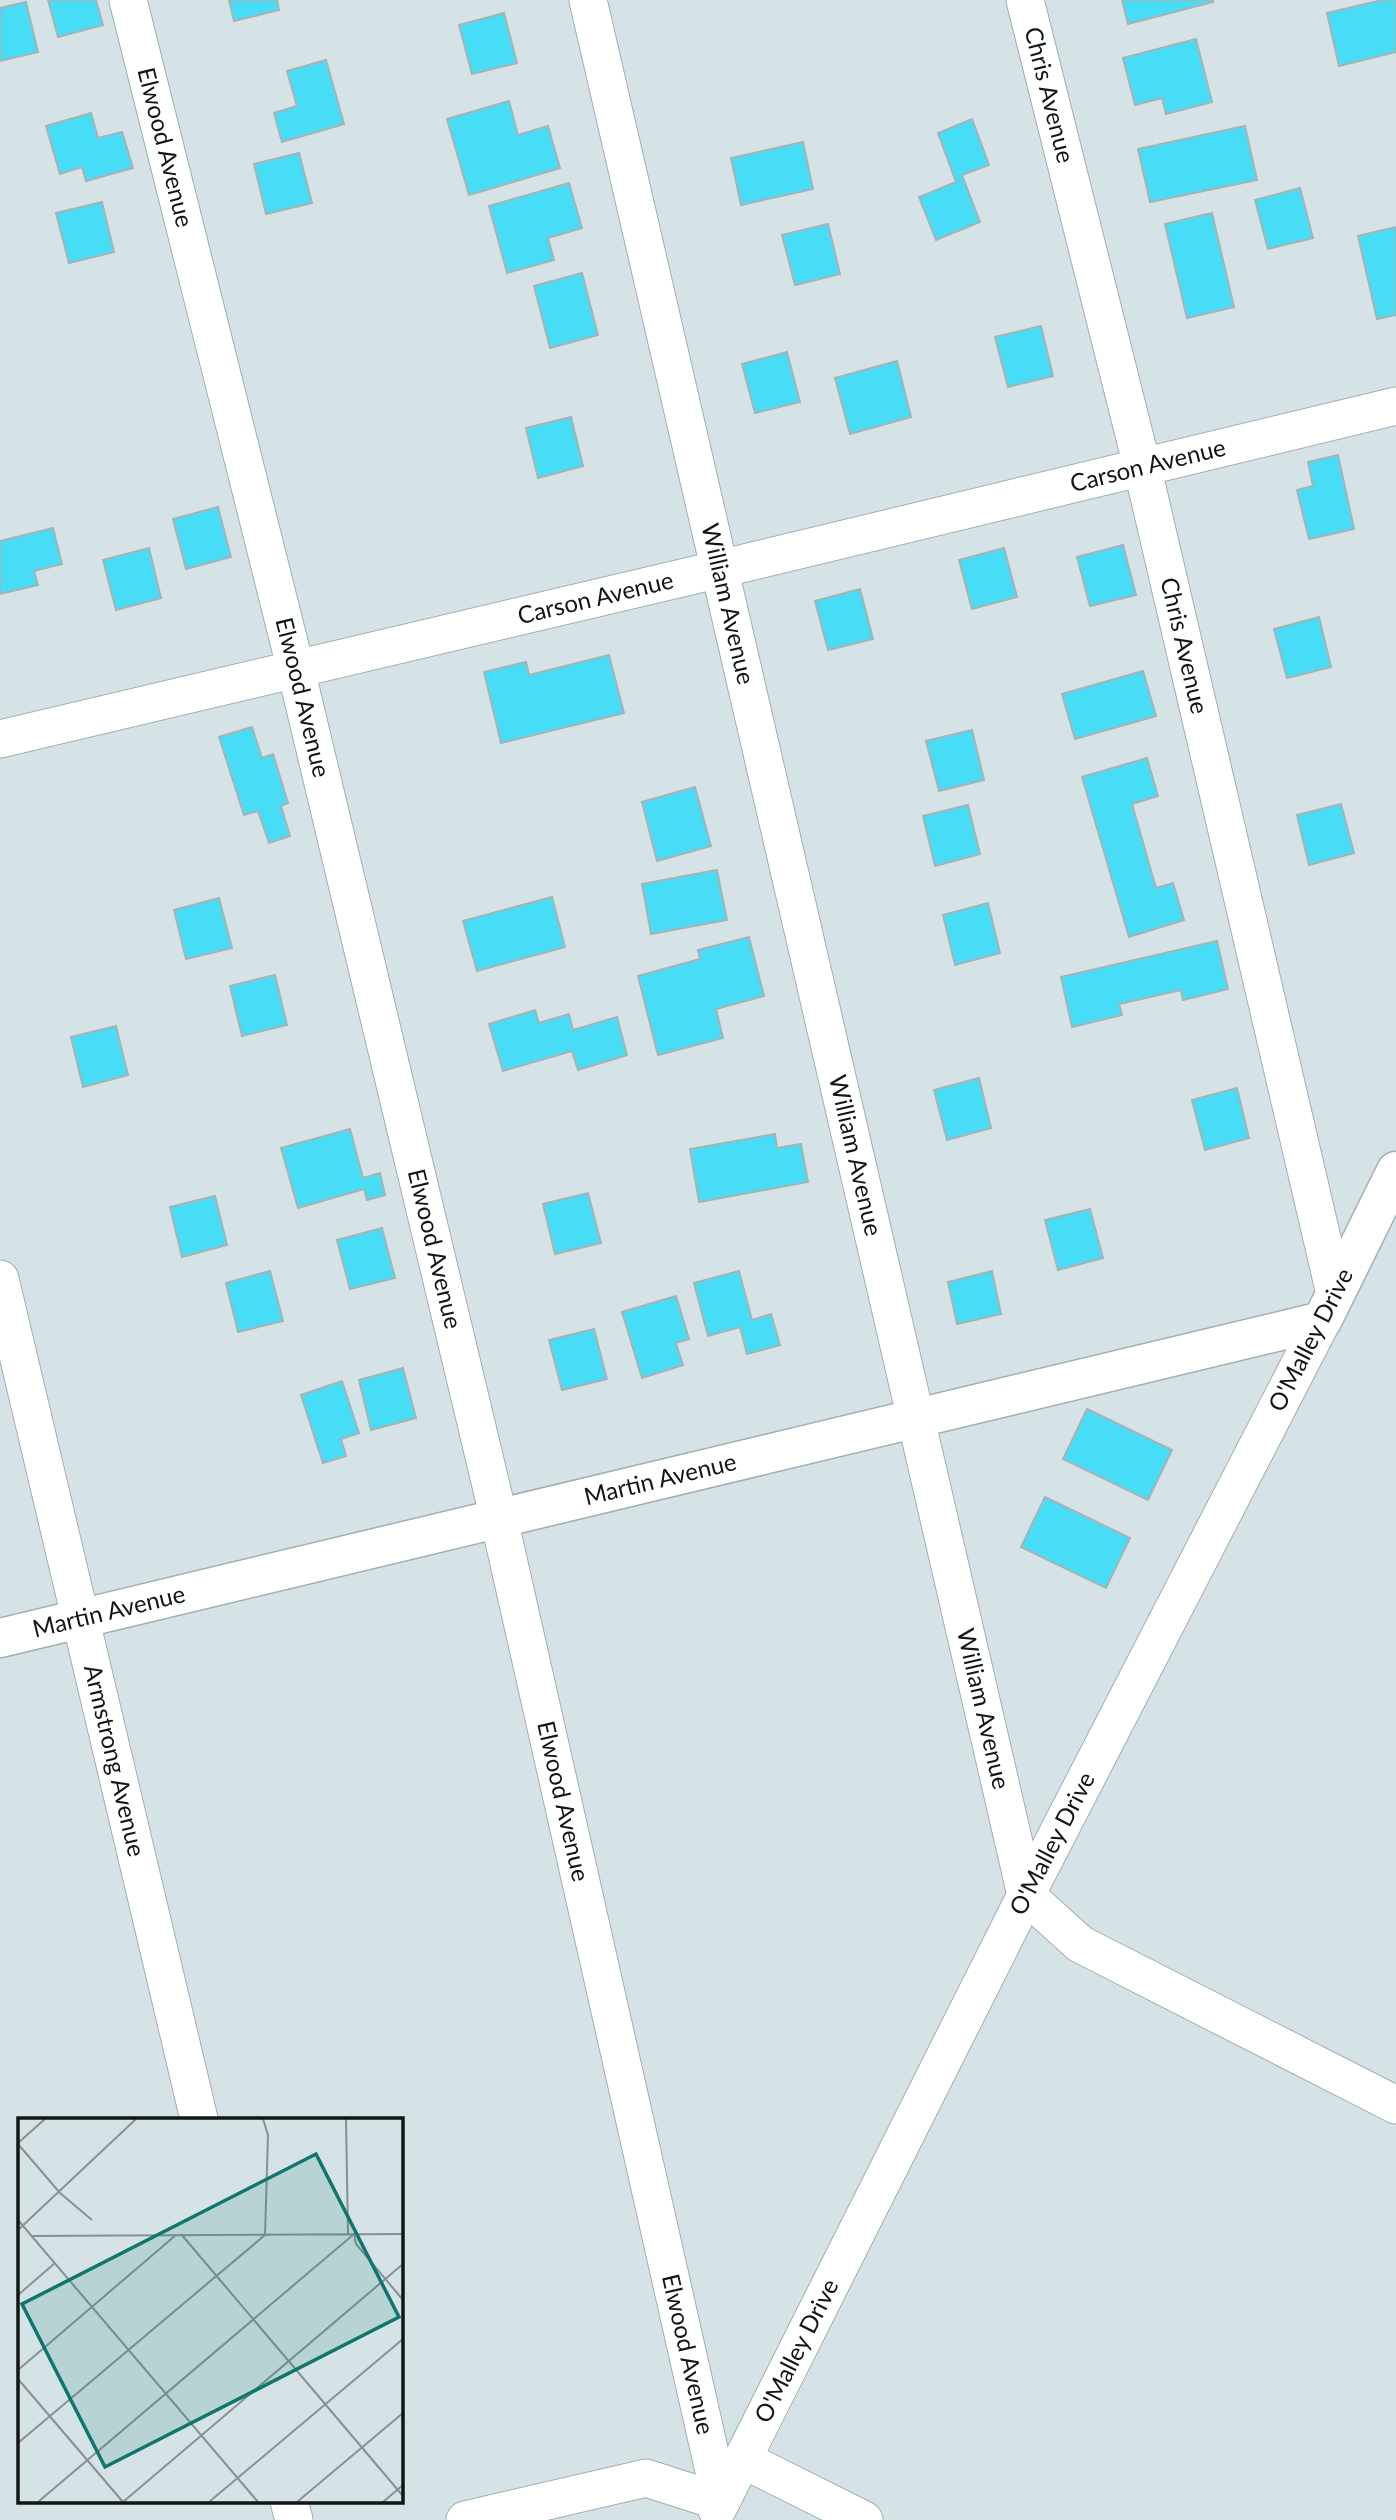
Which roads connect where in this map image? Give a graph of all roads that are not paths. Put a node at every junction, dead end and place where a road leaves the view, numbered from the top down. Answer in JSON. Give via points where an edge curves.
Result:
{"nodes":[{"id":1,"x":128,"y":0,"type":"edge"},
{"id":2,"x":589,"y":0,"type":"edge"},
{"id":3,"x":1026,"y":0,"type":"edge"},
{"id":4,"x":1396,"y":405,"type":"edge"},
{"id":5,"x":1142,"y":466,"type":"junction"},
{"id":6,"x":720,"y":569,"type":"junction"},
{"id":7,"x":296,"y":670,"type":"junction"},
{"id":8,"x":0,"y":739,"type":"edge"},
{"id":9,"x":1396,"y":1171,"type":"edge"},
{"id":10,"x":0,"y":1279,"type":"edge"},
{"id":11,"x":1328,"y":1308,"type":"junction"},
{"id":12,"x":917,"y":1419,"type":"junction"},
{"id":13,"x":499,"y":1519,"type":"junction"},
{"id":14,"x":81,"y":1619,"type":"junction"},
{"id":15,"x":0,"y":1638,"type":"edge"},
{"id":16,"x":1026,"y":1895,"type":"junction"},
{"id":17,"x":1396,"y":2105,"type":"edge"},
{"id":18,"x":199,"y":2118,"type":"edge"},
{"id":19,"x":743,"y":2459,"type":"junction"},
{"id":20,"x":289,"y":2502,"type":"edge"},
{"id":21,"x":716,"y":2511,"type":"edge"},
{"id":22,"x":294,"y":2520,"type":"edge"},
{"id":23,"x":465,"y":2520,"type":"edge"},
{"id":24,"x":864,"y":2520,"type":"edge"}],
"edges":[{"from":1,"to":7,"type":"street","name":"Elwood Avenue"},
{"from":2,"to":6,"type":"street","name":"William Avenue"},
{"from":3,"to":5,"type":"street","name":"Chris Avenue"},
{"from":4,"to":5,"type":"street","name":"Carson Avenue"},
{"from":5,"to":6,"type":"street","name":"Carson Avenue"},
{"from":5,"to":11,"type":"street","name":"Chris Avenue"},
{"from":6,"to":7,"type":"street","name":"Carson Avenue"},
{"from":6,"to":12,"type":"street","name":"William Avenue"},
{"from":7,"to":8,"type":"street","name":"Carson Avenue"},
{"from":7,"to":13,"type":"street","name":"Elwood Avenue"},
{"from":9,"to":11,"type":"street","name":"O'Malley Drive"},
{"from":10,"to":14,"type":"street","name":"Armstrong Avenue"},
{"from":11,"to":12,"type":"street","name":"Martin Avenue"},
{"from":11,"to":16,"type":"street","name":"O'Malley Drive"},
{"from":12,"to":13,"type":"street","name":"Martin Avenue"},
{"from":12,"to":16,"type":"street","name":"William Avenue"},
{"from":13,"to":14,"type":"street","name":"Martin Avenue"},
{"from":13,"to":21,"type":"street","name":"Elwood Avenue"},
{"from":14,"to":15,"type":"street","name":"Martin Avenue"},
{"from":14,"to":18,"type":"street","name":"Armstrong Avenue"},
{"from":16,"to":17,"type":"street","via":[[1080,1944]]},
{"from":16,"to":19,"type":"street","name":"O'Malley Drive"},
{"from":19,"to":21,"type":"street","name":"O'Malley Drive"},
{"from":19,"to":24,"type":"street"},
{"from":20,"to":22,"type":"street"},
{"from":21,"to":23,"type":"street","via":[[646,2478]]}]}
